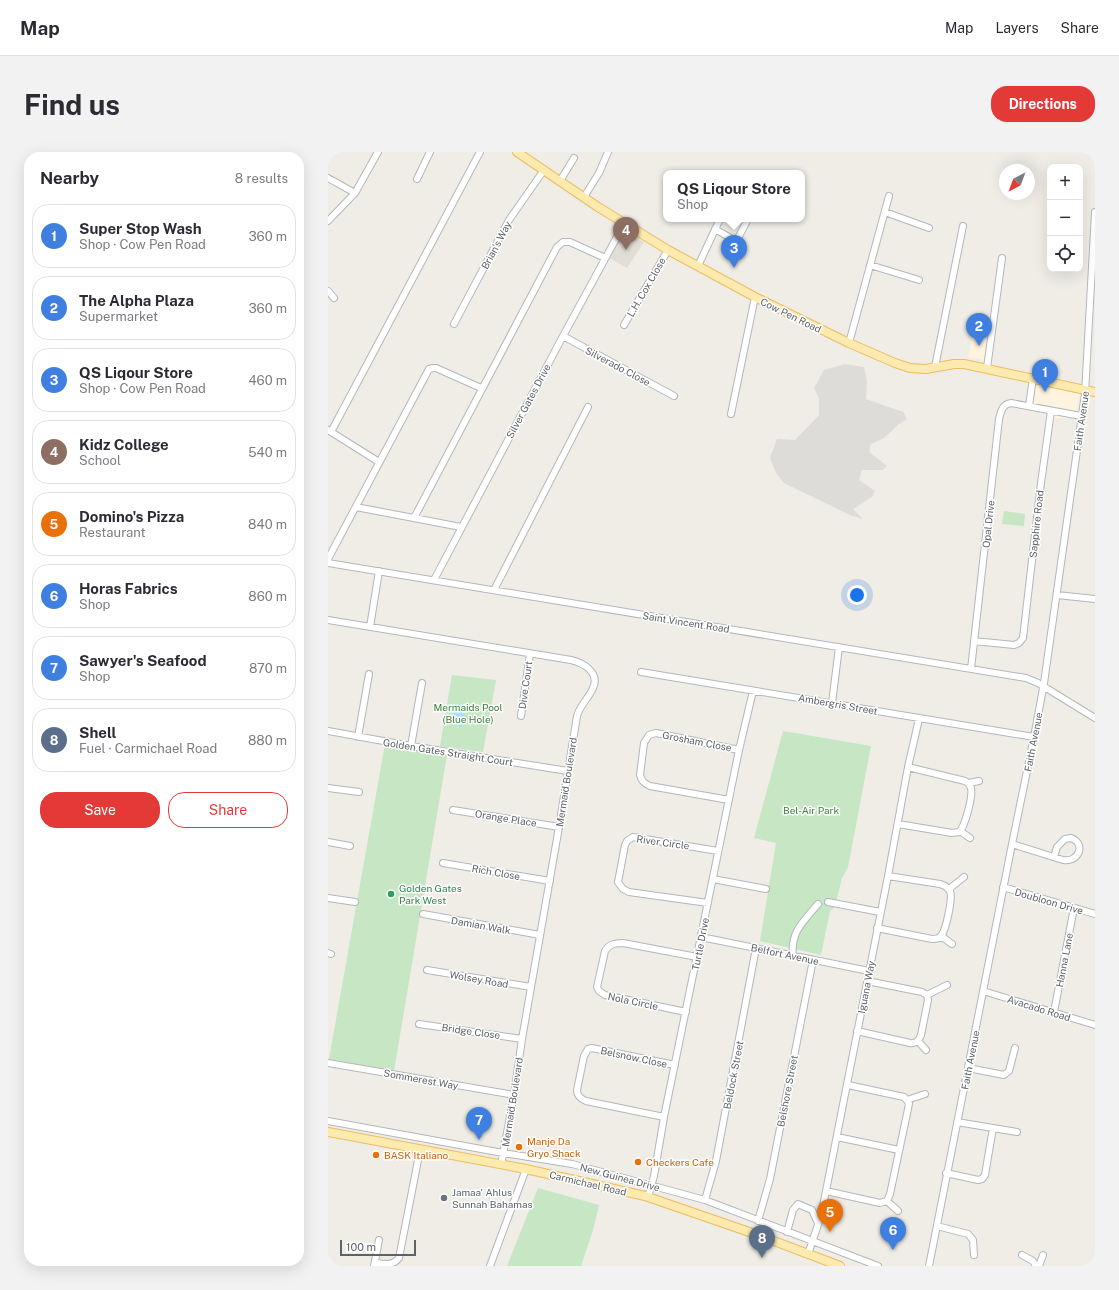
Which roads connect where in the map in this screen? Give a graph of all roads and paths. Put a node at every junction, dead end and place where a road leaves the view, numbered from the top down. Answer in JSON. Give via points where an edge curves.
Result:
{"nodes":[{"id":1,"x":378,"y":152,"type":"edge"},
{"id":2,"x":430,"y":152,"type":"edge"},
{"id":3,"x":480,"y":152,"type":"edge"},
{"id":4,"x":517,"y":152,"type":"edge"},
{"id":5,"x":608,"y":152,"type":"edge"},
{"id":6,"x":574,"y":158,"type":"dead end"},
{"id":7,"x":544,"y":170,"type":"junction"},
{"id":8,"x":328,"y":178,"type":"edge"},
{"id":9,"x":417,"y":179,"type":"dead end"},
{"id":10,"x":560,"y":181,"type":"junction"},
{"id":11,"x":355,"y":193,"type":"junction"},
{"id":12,"x":889,"y":196,"type":"dead end"},
{"id":13,"x":584,"y":197,"type":"junction"},
{"id":14,"x":885,"y":212,"type":"junction"},
{"id":15,"x":1095,"y":212,"type":"edge"},
{"id":16,"x":328,"y":220,"type":"edge"},
{"id":17,"x":718,"y":222,"type":"edge"},
{"id":18,"x":746,"y":222,"type":"edge"},
{"id":19,"x":624,"y":224,"type":"junction"},
{"id":20,"x":963,"y":226,"type":"dead end"},
{"id":21,"x":929,"y":228,"type":"dead end"},
{"id":22,"x":715,"y":229,"type":"junction"},
{"id":23,"x":1094,"y":232,"type":"edge"},
{"id":24,"x":668,"y":250,"type":"junction"},
{"id":25,"x":605,"y":258,"type":"junction"},
{"id":26,"x":1002,"y":258,"type":"dead end"},
{"id":27,"x":870,"y":265,"type":"junction"},
{"id":28,"x":698,"y":266,"type":"junction"},
{"id":29,"x":919,"y":280,"type":"dead end"},
{"id":30,"x":328,"y":291,"type":"edge"},
{"id":31,"x":755,"y":297,"type":"junction"},
{"id":32,"x":334,"y":298,"type":"dead end"},
{"id":33,"x":454,"y":324,"type":"dead end"},
{"id":34,"x":624,"y":325,"type":"dead end"},
{"id":35,"x":563,"y":336,"type":"junction"},
{"id":36,"x":849,"y":343,"type":"junction"},
{"id":37,"x":935,"y":367,"type":"junction"},
{"id":38,"x":987,"y":368,"type":"junction"},
{"id":39,"x":1033,"y":378,"type":"junction"},
{"id":40,"x":481,"y":388,"type":"junction"},
{"id":41,"x":1085,"y":389,"type":"junction"},
{"id":42,"x":1095,"y":392,"type":"edge"},
{"id":43,"x":674,"y":396,"type":"dead end"},
{"id":44,"x":1029,"y":406,"type":"junction"},
{"id":45,"x":588,"y":407,"type":"dead end"},
{"id":46,"x":1051,"y":411,"type":"junction"},
{"id":47,"x":731,"y":414,"type":"dead end"},
{"id":48,"x":1082,"y":416,"type":"junction"},
{"id":49,"x":329,"y":431,"type":"edge"},
{"id":50,"x":379,"y":462,"type":"junction"},
{"id":51,"x":356,"y":507,"type":"junction"},
{"id":52,"x":414,"y":518,"type":"junction"},
{"id":53,"x":461,"y":527,"type":"junction"},
{"id":54,"x":328,"y":559,"type":"edge"},
{"id":55,"x":328,"y":563,"type":"edge"},
{"id":56,"x":379,"y":571,"type":"junction"},
{"id":57,"x":434,"y":580,"type":"junction"},
{"id":58,"x":494,"y":590,"type":"junction"},
{"id":59,"x":1056,"y":595,"type":"junction"},
{"id":60,"x":1095,"y":599,"type":"edge"},
{"id":61,"x":328,"y":620,"type":"edge"},
{"id":62,"x":370,"y":627,"type":"junction"},
{"id":63,"x":974,"y":641,"type":"junction"},
{"id":64,"x":839,"y":647,"type":"junction"},
{"id":65,"x":530,"y":654,"type":"junction"},
{"id":66,"x":971,"y":669,"type":"junction"},
{"id":67,"x":641,"y":672,"type":"dead end"},
{"id":68,"x":369,"y":674,"type":"dead end"},
{"id":69,"x":422,"y":683,"type":"dead end"},
{"id":70,"x":1043,"y":686,"type":"junction"},
{"id":71,"x":753,"y":691,"type":"junction"},
{"id":72,"x":832,"y":703,"type":"junction"},
{"id":73,"x":521,"y":716,"type":"dead end"},
{"id":74,"x":1095,"y":718,"type":"edge"},
{"id":75,"x":919,"y":719,"type":"junction"},
{"id":76,"x":328,"y":731,"type":"edge"},
{"id":77,"x":358,"y":737,"type":"junction"},
{"id":78,"x":1034,"y":737,"type":"junction"},
{"id":79,"x":411,"y":746,"type":"junction"},
{"id":80,"x":739,"y":750,"type":"junction"},
{"id":81,"x":908,"y":767,"type":"junction"},
{"id":82,"x":568,"y":771,"type":"junction"},
{"id":83,"x":979,"y":781,"type":"dead end"},
{"id":84,"x":968,"y":783,"type":"junction"},
{"id":85,"x":328,"y":788,"type":"edge"},
{"id":86,"x":359,"y":792,"type":"dead end"},
{"id":87,"x":729,"y":800,"type":"junction"},
{"id":88,"x":453,"y":810,"type":"dead end"},
{"id":89,"x":898,"y":824,"type":"junction"},
{"id":90,"x":559,"y":827,"type":"junction"},
{"id":91,"x":960,"y":831,"type":"junction"},
{"id":92,"x":970,"y":838,"type":"dead end"},
{"id":93,"x":328,"y":842,"type":"edge"},
{"id":94,"x":1012,"y":844,"type":"junction"},
{"id":95,"x":350,"y":846,"type":"dead end"},
{"id":96,"x":718,"y":851,"type":"junction"},
{"id":97,"x":1054,"y":857,"type":"junction"},
{"id":98,"x":443,"y":863,"type":"dead end"},
{"id":99,"x":888,"y":876,"type":"junction"},
{"id":100,"x":964,"y":877,"type":"dead end"},
{"id":101,"x":712,"y":879,"type":"junction"},
{"id":102,"x":550,"y":881,"type":"junction"},
{"id":103,"x":1003,"y":887,"type":"junction"},
{"id":104,"x":766,"y":889,"type":"dead end"},
{"id":105,"x":949,"y":889,"type":"junction"},
{"id":106,"x":328,"y":898,"type":"edge"},
{"id":107,"x":355,"y":902,"type":"dead end"},
{"id":108,"x":828,"y":902,"type":"dead end"},
{"id":109,"x":708,"y":903,"type":"junction"},
{"id":110,"x":818,"y":904,"type":"dead end"},
{"id":111,"x":1074,"y":908,"type":"junction"},
{"id":112,"x":880,"y":912,"type":"junction"},
{"id":113,"x":423,"y":914,"type":"dead end"},
{"id":114,"x":1095,"y":914,"type":"edge"},
{"id":115,"x":877,"y":928,"type":"junction"},
{"id":116,"x":540,"y":935,"type":"junction"},
{"id":117,"x":941,"y":936,"type":"junction"},
{"id":118,"x":701,"y":937,"type":"junction"},
{"id":119,"x":952,"y":944,"type":"dead end"},
{"id":120,"x":756,"y":948,"type":"junction"},
{"id":121,"x":793,"y":956,"type":"junction"},
{"id":122,"x":697,"y":957,"type":"junction"},
{"id":123,"x":813,"y":960,"type":"junction"},
{"id":124,"x":427,"y":970,"type":"dead end"},
{"id":125,"x":869,"y":971,"type":"junction"},
{"id":126,"x":867,"y":981,"type":"junction"},
{"id":127,"x":947,"y":985,"type":"dead end"},
{"id":128,"x":531,"y":987,"type":"junction"},
{"id":129,"x":983,"y":990,"type":"junction"},
{"id":130,"x":927,"y":995,"type":"junction"},
{"id":131,"x":686,"y":1012,"type":"junction"},
{"id":132,"x":1054,"y":1012,"type":"junction"},
{"id":133,"x":420,"y":1024,"type":"dead end"},
{"id":134,"x":1095,"y":1025,"type":"edge"},
{"id":135,"x":857,"y":1031,"type":"junction"},
{"id":136,"x":522,"y":1039,"type":"junction"},
{"id":137,"x":918,"y":1041,"type":"junction"},
{"id":138,"x":1015,"y":1048,"type":"dead end"},
{"id":139,"x":926,"y":1050,"type":"dead end"},
{"id":140,"x":328,"y":1063,"type":"edge"},
{"id":141,"x":675,"y":1065,"type":"junction"},
{"id":142,"x":968,"y":1068,"type":"junction"},
{"id":143,"x":848,"y":1085,"type":"junction"},
{"id":144,"x":925,"y":1094,"type":"dead end"},
{"id":145,"x":514,"y":1095,"type":"junction"},
{"id":146,"x":907,"y":1100,"type":"junction"},
{"id":147,"x":664,"y":1116,"type":"junction"},
{"id":148,"x":328,"y":1121,"type":"edge"},
{"id":149,"x":957,"y":1122,"type":"junction"},
{"id":150,"x":993,"y":1128,"type":"junction"},
{"id":151,"x":328,"y":1132,"type":"edge"},
{"id":152,"x":1017,"y":1132,"type":"dead end"},
{"id":153,"x":837,"y":1137,"type":"junction"},
{"id":154,"x":420,"y":1150,"type":"junction"},
{"id":155,"x":899,"y":1150,"type":"junction"},
{"id":156,"x":503,"y":1153,"type":"junction"},
{"id":157,"x":501,"y":1165,"type":"junction"},
{"id":158,"x":526,"y":1169,"type":"junction"},
{"id":159,"x":946,"y":1173,"type":"junction"},
{"id":160,"x":652,"y":1185,"type":"junction"},
{"id":161,"x":826,"y":1191,"type":"junction"},
{"id":162,"x":648,"y":1197,"type":"junction"},
{"id":163,"x":705,"y":1200,"type":"junction"},
{"id":164,"x":887,"y":1201,"type":"junction"},
{"id":165,"x":898,"y":1211,"type":"dead end"},
{"id":166,"x":758,"y":1221,"type":"junction"},
{"id":167,"x":818,"y":1223,"type":"junction"},
{"id":168,"x":937,"y":1226,"type":"junction"},
{"id":169,"x":787,"y":1232,"type":"junction"},
{"id":170,"x":379,"y":1240,"type":"dead end"},
{"id":171,"x":813,"y":1242,"type":"junction"},
{"id":172,"x":808,"y":1254,"type":"junction"},
{"id":173,"x":974,"y":1255,"type":"dead end"},
{"id":174,"x":1022,"y":1255,"type":"dead end"},
{"id":175,"x":1043,"y":1255,"type":"dead end"},
{"id":176,"x":375,"y":1264,"type":"edge"},
{"id":177,"x":490,"y":1266,"type":"edge"},
{"id":178,"x":840,"y":1266,"type":"edge"},
{"id":179,"x":878,"y":1266,"type":"edge"},
{"id":180,"x":929,"y":1266,"type":"edge"},
{"id":181,"x":1038,"y":1266,"type":"edge"}],
"edges":[{"from":1,"to":11,"type":"street"},
{"from":2,"to":9,"type":"street"},
{"from":3,"to":49,"type":"street"},
{"from":4,"to":7,"type":"main road","name":"Cow Pen Road"},
{"from":5,"to":13,"type":"street"},
{"from":6,"to":10,"type":"street"},
{"from":7,"to":10,"type":"main road","name":"Cow Pen Road"},
{"from":7,"to":33,"type":"street","name":"Brian's Way","via":[[509,220]]},
{"from":8,"to":11,"type":"street"},
{"from":10,"to":13,"type":"main road","name":"Cow Pen Road"},
{"from":11,"to":16,"type":"street"},
{"from":12,"to":14,"type":"street"},
{"from":13,"to":19,"type":"main road","name":"Cow Pen Road"},
{"from":14,"to":21,"type":"street"},
{"from":14,"to":27,"type":"street"},
{"from":15,"to":23,"type":"street","name":"Faith Avenue"},
{"from":17,"to":22,"type":"street"},
{"from":18,"to":22,"type":"street","via":[[737,240]]},
{"from":19,"to":24,"type":"main road","name":"Cow Pen Road"},
{"from":19,"to":25,"type":"street","name":"Silver Gates Drive"},
{"from":20,"to":37,"type":"street"},
{"from":22,"to":28,"type":"street"},
{"from":23,"to":41,"type":"street","name":"Faith Avenue"},
{"from":24,"to":28,"type":"main road","name":"Cow Pen Road"},
{"from":24,"to":34,"type":"street","name":"L.H. Cox Close"},
{"from":25,"to":35,"type":"street","name":"Silver Gates Drive"},
{"from":25,"to":40,"type":"street","via":[[570,242],[559,245]]},
{"from":26,"to":38,"type":"street"},
{"from":27,"to":29,"type":"street"},
{"from":27,"to":36,"type":"street"},
{"from":28,"to":31,"type":"main road","name":"Cow Pen Road"},
{"from":30,"to":32,"type":"street"},
{"from":31,"to":36,"type":"main road","name":"Cow Pen Road"},
{"from":31,"to":47,"type":"street"},
{"from":35,"to":43,"type":"street","name":"Silverado Close"},
{"from":35,"to":53,"type":"street","name":"Silver Gates Drive"},
{"from":36,"to":37,"type":"main road","name":"Cow Pen Road","via":[[906,367]]},
{"from":37,"to":38,"type":"main road","name":"Cow Pen Road","via":[[960,363]]},
{"from":38,"to":39,"type":"main road","name":"Cow Pen Road"},
{"from":39,"to":41,"type":"main road","name":"Cow Pen Road"},
{"from":39,"to":44,"type":"street"},
{"from":40,"to":50,"type":"street","via":[[436,368],[430,368]]},
{"from":40,"to":52,"type":"street"},
{"from":41,"to":42,"type":"main road","name":"Cow Pen Road"},
{"from":41,"to":48,"type":"street","name":"Faith Avenue"},
{"from":44,"to":46,"type":"street"},
{"from":44,"to":63,"type":"street","name":"Opal Drive","via":[[1009,403],[1000,413]]},
{"from":45,"to":58,"type":"street"},
{"from":46,"to":48,"type":"street"},
{"from":46,"to":63,"type":"street","name":"Sapphire Road","via":[[1023,638],[1014,645]]},
{"from":48,"to":59,"type":"street","name":"Faith Avenue"},
{"from":49,"to":50,"type":"street"},
{"from":50,"to":51,"type":"street"},
{"from":51,"to":52,"type":"street"},
{"from":51,"to":54,"type":"street"},
{"from":52,"to":53,"type":"street"},
{"from":53,"to":57,"type":"street","name":"Silver Gates Drive"},
{"from":55,"to":56,"type":"street","name":"Saint Vincent Road"},
{"from":56,"to":57,"type":"street","name":"Saint Vincent Road"},
{"from":56,"to":62,"type":"street"},
{"from":57,"to":58,"type":"street","name":"Saint Vincent Road"},
{"from":58,"to":64,"type":"street","name":"Saint Vincent Road"},
{"from":59,"to":60,"type":"street"},
{"from":59,"to":70,"type":"street","name":"Faith Avenue"},
{"from":61,"to":62,"type":"street","name":"Mermaid Boulevard"},
{"from":62,"to":65,"type":"street","name":"Mermaid Boulevard"},
{"from":63,"to":66,"type":"street","name":"Opal Drive"},
{"from":64,"to":66,"type":"street","name":"Saint Vincent Road"},
{"from":64,"to":72,"type":"street"},
{"from":65,"to":73,"type":"street","name":"Dive Court"},
{"from":65,"to":82,"type":"street","name":"Mermaid Boulevard","via":[[575,661],[587,666],[594,676],[593,690],[581,705],[577,716]]},
{"from":66,"to":70,"type":"street","name":"Saint Vincent Road","via":[[1026,678]]},
{"from":67,"to":71,"type":"street","name":"Ambergris Street"},
{"from":68,"to":77,"type":"street"},
{"from":69,"to":79,"type":"street"},
{"from":70,"to":74,"type":"street","name":"Saint Vincent Road"},
{"from":70,"to":78,"type":"street","name":"Faith Avenue"},
{"from":71,"to":72,"type":"street","name":"Ambergris Street"},
{"from":71,"to":80,"type":"street","name":"Turtle Drive"},
{"from":72,"to":75,"type":"street","name":"Ambergris Street"},
{"from":75,"to":78,"type":"street","name":"Ambergris Street"},
{"from":75,"to":81,"type":"street","name":"Iguana Way"},
{"from":76,"to":77,"type":"street","name":"Golden Gates Straight Court"},
{"from":77,"to":79,"type":"street","name":"Golden Gates Straight Court"},
{"from":78,"to":94,"type":"street","name":"Faith Avenue"},
{"from":79,"to":82,"type":"street","name":"Golden Gates Straight Court"},
{"from":80,"to":87,"type":"street","name":"Turtle Drive"},
{"from":80,"to":87,"type":"street","name":"Grosham Close","via":[[656,733],[650,735],[644,743],[640,776],[645,783]]},
{"from":81,"to":84,"type":"street"},
{"from":81,"to":89,"type":"street","name":"Iguana Way"},
{"from":82,"to":90,"type":"street","name":"Mermaid Boulevard"},
{"from":83,"to":84,"type":"street"},
{"from":84,"to":91,"type":"street","via":[[972,793],[964,825]]},
{"from":85,"to":86,"type":"street"},
{"from":87,"to":96,"type":"street","name":"Turtle Drive"},
{"from":88,"to":90,"type":"street","name":"Orange Place"},
{"from":89,"to":91,"type":"street","via":[[954,833]]},
{"from":89,"to":99,"type":"street","name":"Iguana Way"},
{"from":90,"to":102,"type":"street","name":"Mermaid Boulevard"},
{"from":91,"to":92,"type":"street"},
{"from":93,"to":95,"type":"street"},
{"from":94,"to":97,"type":"street"},
{"from":94,"to":103,"type":"street","name":"Faith Avenue"},
{"from":96,"to":101,"type":"street","name":"Turtle Drive"},
{"from":96,"to":109,"type":"street","name":"River Circle","via":[[635,837],[627,840],[624,848],[618,881],[619,886],[625,891]]},
{"from":97,"to":97,"type":"street","via":[[1057,848],[1065,839],[1071,838],[1079,844],[1078,853],[1072,860],[1065,861]]},
{"from":98,"to":102,"type":"street","name":"Rich Close"},
{"from":99,"to":105,"type":"street","via":[[940,884]]},
{"from":99,"to":112,"type":"street","name":"Iguana Way"},
{"from":100,"to":105,"type":"street"},
{"from":101,"to":104,"type":"street"},
{"from":101,"to":109,"type":"street","name":"Turtle Drive"},
{"from":102,"to":116,"type":"street","name":"Mermaid Boulevard"},
{"from":103,"to":111,"type":"street","name":"Doubloon Drive"},
{"from":103,"to":129,"type":"street","name":"Faith Avenue"},
{"from":105,"to":117,"type":"street","via":[[951,899]]},
{"from":106,"to":107,"type":"street"},
{"from":108,"to":112,"type":"street"},
{"from":109,"to":118,"type":"street","name":"Turtle Drive"},
{"from":110,"to":121,"type":"street","via":[[797,930],[793,939]]},
{"from":111,"to":114,"type":"street","name":"Doubloon Drive"},
{"from":111,"to":132,"type":"street","name":"Hanna Lane"},
{"from":112,"to":115,"type":"street","name":"Iguana Way"},
{"from":113,"to":116,"type":"street","name":"Damian Walk"},
{"from":115,"to":117,"type":"street","via":[[932,939]]},
{"from":115,"to":125,"type":"street","name":"Iguana Way"},
{"from":116,"to":128,"type":"street","name":"Mermaid Boulevard"},
{"from":117,"to":119,"type":"street"},
{"from":118,"to":120,"type":"street","name":"Belfort Avenue"},
{"from":118,"to":122,"type":"street","name":"Turtle Drive"},
{"from":120,"to":121,"type":"street","name":"Belfort Avenue"},
{"from":120,"to":163,"type":"street","name":"Beldock Street","via":[[716,1161]]},
{"from":121,"to":123,"type":"street","name":"Belfort Avenue"},
{"from":122,"to":131,"type":"street","name":"Turtle Drive"},
{"from":122,"to":131,"type":"street","name":"Nola Circle","via":[[622,943],[614,944],[605,951],[597,985],[599,991],[605,995]]},
{"from":123,"to":125,"type":"street","name":"Belfort Avenue"},
{"from":123,"to":166,"type":"street","name":"Belshore Street","via":[[770,1179]]},
{"from":124,"to":128,"type":"street","name":"Wolsey Road"},
{"from":125,"to":126,"type":"street","name":"Iguana Way"},
{"from":126,"to":130,"type":"street"},
{"from":126,"to":135,"type":"street","name":"Iguana Way"},
{"from":127,"to":130,"type":"street"},
{"from":128,"to":136,"type":"street","name":"Mermaid Boulevard"},
{"from":129,"to":132,"type":"street","name":"Avacado Road"},
{"from":129,"to":142,"type":"street","name":"Faith Avenue"},
{"from":130,"to":137,"type":"street"},
{"from":131,"to":141,"type":"street","name":"Turtle Drive"},
{"from":132,"to":134,"type":"street","name":"Avacado Road"},
{"from":133,"to":136,"type":"street","name":"Bridge Close"},
{"from":135,"to":137,"type":"street","via":[[910,1044]]},
{"from":135,"to":143,"type":"street","name":"Iguana Way"},
{"from":136,"to":145,"type":"street","name":"Mermaid Boulevard"},
{"from":137,"to":139,"type":"street"},
{"from":138,"to":142,"type":"street","via":[[1009,1071],[1004,1075]]},
{"from":140,"to":145,"type":"street","name":"Sommerest Way"},
{"from":141,"to":147,"type":"street","name":"Turtle Drive"},
{"from":141,"to":147,"type":"street","name":"Belsnow Close","via":[[592,1048],[588,1049],[584,1056],[577,1090],[577,1094],[583,1099]]},
{"from":142,"to":149,"type":"street","name":"Faith Avenue"},
{"from":143,"to":146,"type":"street","via":[[904,1097]]},
{"from":143,"to":153,"type":"street","name":"Iguana Way"},
{"from":144,"to":146,"type":"street"},
{"from":145,"to":156,"type":"street","name":"Mermaid Boulevard"},
{"from":146,"to":155,"type":"street","via":[[909,1103]]},
{"from":147,"to":160,"type":"street","name":"Turtle Drive"},
{"from":148,"to":156,"type":"street","name":"New Guinea Drive"},
{"from":149,"to":150,"type":"street"},
{"from":149,"to":159,"type":"street","name":"Faith Avenue"},
{"from":150,"to":152,"type":"street"},
{"from":150,"to":159,"type":"street","via":[[985,1175],[982,1179]]},
{"from":151,"to":154,"type":"main road","name":"Carmichael Road"},
{"from":153,"to":155,"type":"street"},
{"from":153,"to":161,"type":"street","name":"Iguana Way"},
{"from":154,"to":157,"type":"main road","name":"Carmichael Road"},
{"from":154,"to":176,"type":"street","via":[[399,1258],[391,1265]]},
{"from":155,"to":164,"type":"street"},
{"from":156,"to":157,"type":"street","name":"Mermaid Boulevard"},
{"from":156,"to":160,"type":"street","name":"New Guinea Drive","via":[[572,1164]]},
{"from":157,"to":158,"type":"main road","name":"Carmichael Road"},
{"from":158,"to":162,"type":"main road","name":"Carmichael Road"},
{"from":158,"to":177,"type":"street"},
{"from":159,"to":168,"type":"street","name":"Faith Avenue"},
{"from":160,"to":162,"type":"street","name":"Turtle Drive"},
{"from":160,"to":163,"type":"street","name":"New Guinea Drive"},
{"from":161,"to":164,"type":"street","via":[[880,1203]]},
{"from":161,"to":167,"type":"street","name":"Iguana Way"},
{"from":162,"to":172,"type":"main road","name":"Carmichael Road"},
{"from":163,"to":166,"type":"street","name":"New Guinea Drive"},
{"from":164,"to":165,"type":"street"},
{"from":166,"to":169,"type":"street","name":"New Guinea Drive"},
{"from":167,"to":169,"type":"street","via":[[812,1210],[798,1204],[793,1210]]},
{"from":167,"to":171,"type":"street","name":"Iguana Way"},
{"from":168,"to":173,"type":"street","via":[[968,1234],[972,1240]]},
{"from":168,"to":180,"type":"street","name":"Faith Avenue"},
{"from":169,"to":171,"type":"street","name":"New Guinea Drive"},
{"from":170,"to":176,"type":"street"},
{"from":171,"to":172,"type":"street","name":"Iguana Way"},
{"from":171,"to":179,"type":"street","name":"New Guinea Drive"},
{"from":172,"to":178,"type":"main road","name":"Carmichael Road"},
{"from":174,"to":181,"type":"street"},
{"from":175,"to":181,"type":"street"}]}
